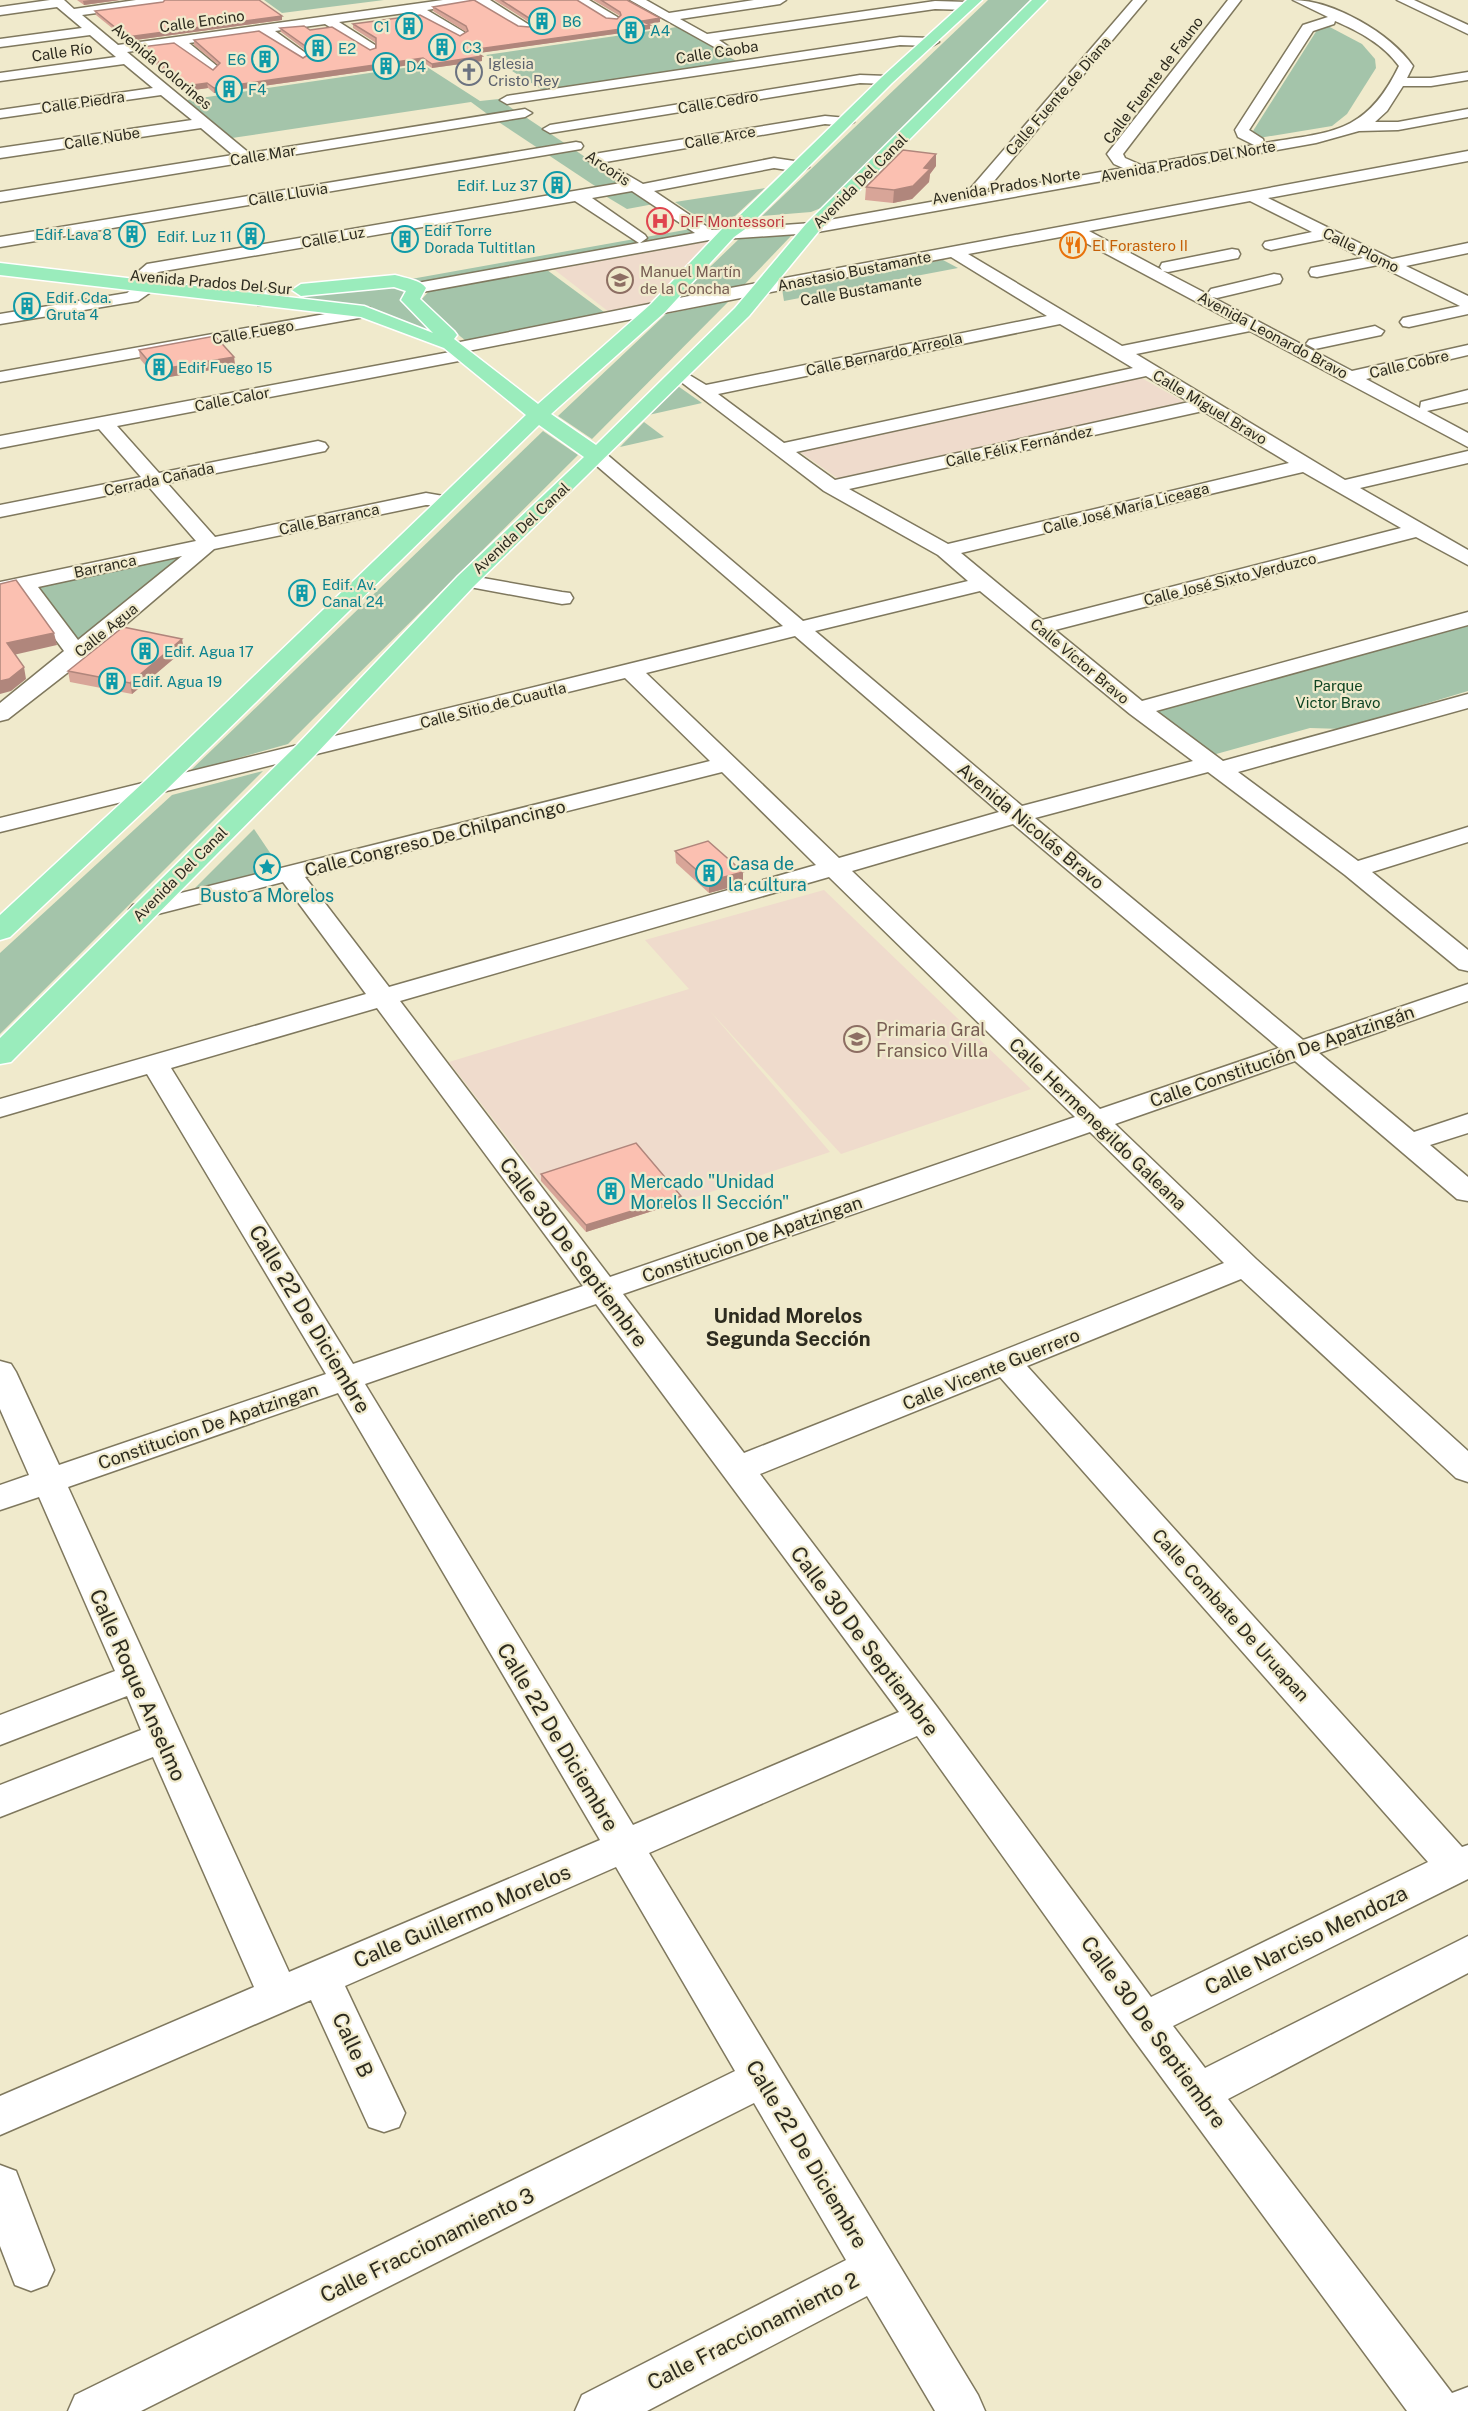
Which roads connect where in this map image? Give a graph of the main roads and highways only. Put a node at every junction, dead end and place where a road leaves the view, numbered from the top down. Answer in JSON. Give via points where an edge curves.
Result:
{"nodes":[{"id":1,"x":1040,"y":0,"type":"edge"},
{"id":2,"x":971,"y":3,"type":"edge"},
{"id":3,"x":0,"y":260,"type":"edge"},
{"id":4,"x":0,"y":270,"type":"edge"},
{"id":5,"x":150,"y":280,"type":"junction"},
{"id":6,"x":270,"y":295,"type":"junction"},
{"id":7,"x":457,"y":349,"type":"junction"},
{"id":8,"x":537,"y":416,"type":"junction"},
{"id":9,"x":597,"y":456,"type":"junction"},
{"id":10,"x":0,"y":931,"type":"edge"},
{"id":11,"x":0,"y":1055,"type":"edge"}],
"edges":[{"from":1,"to":9,"type":"main road","name":"Avenida Del Canal","via":[[818,222],[764,298],[742,312]]},
{"from":2,"to":8,"type":"main road","via":[[728,233],[658,308]]},
{"from":3,"to":5,"type":"main road","name":"Avenida Prados Del Sur"},
{"from":4,"to":5,"type":"main road","name":"Avenida Prados Del Sur"},
{"from":5,"to":6,"type":"main road","name":"Avenida Prados Del Sur"},
{"from":6,"to":7,"type":"main road","name":"Avenida Prados Del Sur","via":[[364,312]]},
{"from":6,"to":7,"type":"main road","name":"Avenida Prados Del Sur","via":[[395,281],[417,288],[410,300],[450,337]]},
{"from":7,"to":8,"type":"main road","name":"Avenida Prados Del Sur"},
{"from":8,"to":9,"type":"main road","name":"Avenida Prados Del Sur"},
{"from":8,"to":10,"type":"main road"},
{"from":9,"to":11,"type":"main road","name":"Avenida Del Canal","via":[[466,581],[306,750]]}]}
